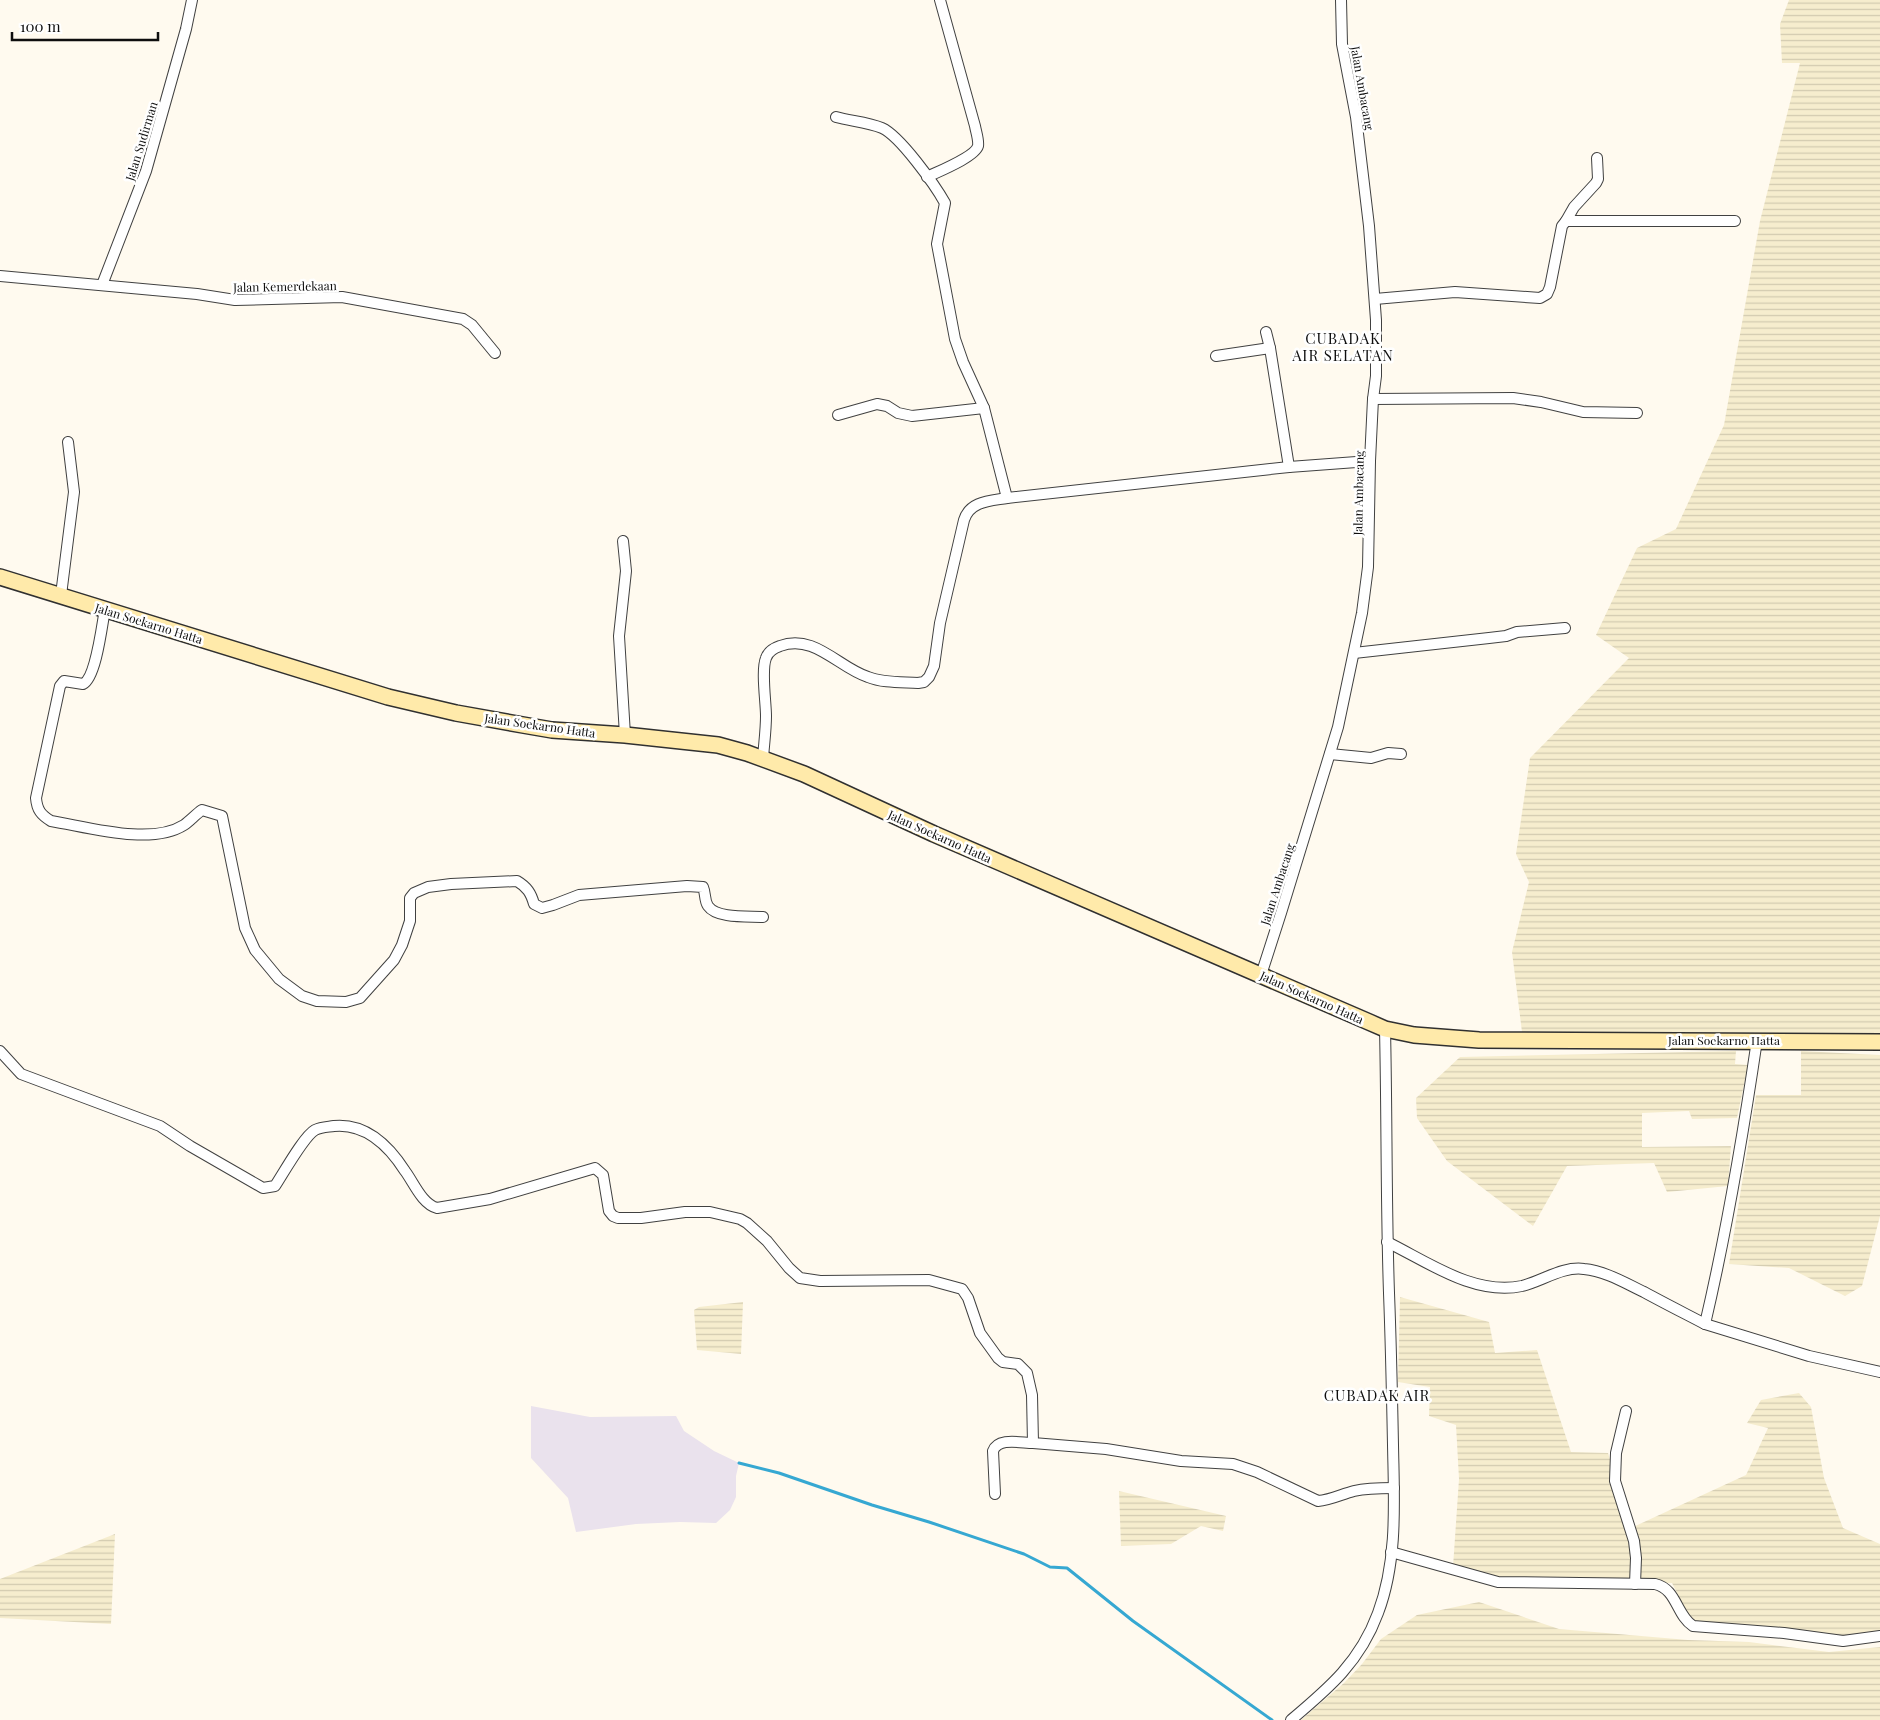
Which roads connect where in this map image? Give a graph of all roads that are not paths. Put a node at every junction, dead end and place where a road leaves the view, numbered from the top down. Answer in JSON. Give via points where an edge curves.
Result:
{"nodes":[{"id":1,"x":192,"y":0,"type":"edge"},
{"id":2,"x":940,"y":0,"type":"edge"},
{"id":3,"x":1341,"y":0,"type":"edge"},
{"id":4,"x":836,"y":117,"type":"dead end"},
{"id":5,"x":1597,"y":158,"type":"dead end"},
{"id":6,"x":927,"y":177,"type":"junction"},
{"id":7,"x":1566,"y":220,"type":"junction"},
{"id":8,"x":1735,"y":221,"type":"dead end"},
{"id":9,"x":0,"y":276,"type":"edge"},
{"id":10,"x":102,"y":285,"type":"junction"},
{"id":11,"x":1375,"y":299,"type":"junction"},
{"id":12,"x":1266,"y":332,"type":"dead end"},
{"id":13,"x":1270,"y":348,"type":"junction"},
{"id":14,"x":496,"y":353,"type":"dead end"},
{"id":15,"x":1216,"y":356,"type":"dead end"},
{"id":16,"x":1373,"y":400,"type":"junction"},
{"id":17,"x":984,"y":408,"type":"junction"},
{"id":18,"x":1638,"y":413,"type":"dead end"},
{"id":19,"x":838,"y":415,"type":"dead end"},
{"id":20,"x":68,"y":442,"type":"dead end"},
{"id":21,"x":1370,"y":461,"type":"junction"},
{"id":22,"x":1289,"y":468,"type":"junction"},
{"id":23,"x":1007,"y":498,"type":"junction"},
{"id":24,"x":623,"y":541,"type":"dead end"},
{"id":25,"x":0,"y":577,"type":"edge"},
{"id":26,"x":61,"y":595,"type":"junction"},
{"id":27,"x":105,"y":609,"type":"junction"},
{"id":28,"x":1565,"y":628,"type":"dead end"},
{"id":29,"x":1354,"y":653,"type":"junction"},
{"id":30,"x":625,"y":734,"type":"junction"},
{"id":31,"x":1330,"y":754,"type":"junction"},
{"id":32,"x":1401,"y":754,"type":"dead end"},
{"id":33,"x":763,"y":758,"type":"junction"},
{"id":34,"x":763,"y":917,"type":"dead end"},
{"id":35,"x":1261,"y":974,"type":"junction"},
{"id":36,"x":1385,"y":1029,"type":"junction"},
{"id":37,"x":1757,"y":1040,"type":"junction"},
{"id":38,"x":1880,"y":1042,"type":"edge"},
{"id":39,"x":0,"y":1050,"type":"edge"},
{"id":40,"x":1387,"y":1242,"type":"junction"},
{"id":41,"x":1705,"y":1324,"type":"junction"},
{"id":42,"x":1880,"y":1372,"type":"edge"},
{"id":43,"x":1626,"y":1411,"type":"dead end"},
{"id":44,"x":1034,"y":1443,"type":"junction"},
{"id":45,"x":1394,"y":1488,"type":"junction"},
{"id":46,"x":995,"y":1494,"type":"dead end"},
{"id":47,"x":1391,"y":1552,"type":"junction"},
{"id":48,"x":1635,"y":1584,"type":"junction"},
{"id":49,"x":1880,"y":1636,"type":"edge"},
{"id":50,"x":1291,"y":1720,"type":"edge"}],
"edges":[{"from":1,"to":10,"type":"street","name":"Jalan Sudirman","via":[[146,171]]},
{"from":2,"to":6,"type":"street","via":[[978,144],[970,155]]},
{"from":3,"to":11,"type":"street","name":"Jalan Ambacang","via":[[1342,44],[1356,117]]},
{"from":4,"to":6,"type":"street","via":[[888,132]]},
{"from":5,"to":7,"type":"street","via":[[1598,179]]},
{"from":6,"to":17,"type":"street","via":[[945,203],[937,244],[955,339]]},
{"from":7,"to":8,"type":"street"},
{"from":7,"to":11,"type":"street","via":[[1550,287],[1544,297],[1455,292]]},
{"from":9,"to":10,"type":"street","name":"Jalan Kemerdekaan"},
{"from":10,"to":14,"type":"street","name":"Jalan Kemerdekaan","via":[[236,300],[342,297],[387,304],[463,319]]},
{"from":11,"to":16,"type":"street","name":"Jalan Ambacang","via":[[1376,376]]},
{"from":12,"to":13,"type":"street"},
{"from":13,"to":15,"type":"street"},
{"from":13,"to":22,"type":"street"},
{"from":16,"to":18,"type":"street","via":[[1513,398],[1583,412]]},
{"from":16,"to":21,"type":"street","name":"Jalan Ambacang"},
{"from":17,"to":19,"type":"street","via":[[912,416],[877,404]]},
{"from":17,"to":23,"type":"street"},
{"from":20,"to":26,"type":"street","via":[[74,492]]},
{"from":21,"to":22,"type":"street"},
{"from":21,"to":29,"type":"street","name":"Jalan Ambacang","via":[[1368,567]]},
{"from":22,"to":23,"type":"street"},
{"from":23,"to":33,"type":"street","via":[[975,505],[966,512],[940,624],[934,666],[924,682],[868,677],[813,646],[782,645],[772,650],[766,658],[764,670],[766,715]]},
{"from":24,"to":30,"type":"street","via":[[626,571],[618,636]]},
{"from":25,"to":26,"type":"street","name":"Jalan Soekarno Hatta"},
{"from":26,"to":27,"type":"street","name":"Jalan Soekarno Hatta"},
{"from":27,"to":30,"type":"street","name":"Jalan Soekarno Hatta","via":[[388,697],[524,725],[581,733]]},
{"from":27,"to":34,"type":"street","via":[[89,679],[83,684],[64,681],[60,686],[36,798],[37,808],[51,821],[141,835],[170,832],[185,825],[202,810],[222,816],[245,928],[255,950],[279,979],[302,996],[317,1001],[346,1002],[360,998],[394,960],[402,945],[410,921],[410,898],[428,887],[517,881],[531,894],[534,904],[542,908],[579,895],[703,887],[707,905],[714,912]]},
{"from":28,"to":29,"type":"street"},
{"from":29,"to":31,"type":"street","name":"Jalan Ambacang"},
{"from":30,"to":33,"type":"street","name":"Jalan Soekarno Hatta","via":[[718,745]]},
{"from":31,"to":32,"type":"street","via":[[1371,758],[1388,753]]},
{"from":31,"to":35,"type":"street","name":"Jalan Ambacang"},
{"from":33,"to":35,"type":"street","name":"Jalan Soekarno Hatta"},
{"from":35,"to":36,"type":"street","name":"Jalan Soekarno Hatta"},
{"from":36,"to":37,"type":"street","name":"Jalan Soekarno Hatta","via":[[1414,1035],[1479,1040]]},
{"from":36,"to":40,"type":"street"},
{"from":37,"to":38,"type":"street","name":"Jalan Soekarno Hatta"},
{"from":37,"to":41,"type":"street","via":[[1739,1156]]},
{"from":39,"to":44,"type":"street","via":[[21,1074],[160,1126],[263,1188],[275,1186],[314,1130],[342,1126],[372,1134],[386,1146],[430,1206],[437,1208],[490,1199],[595,1168],[603,1175],[609,1211],[613,1216],[641,1218],[710,1212],[740,1219],[767,1240],[800,1278],[820,1281],[929,1280],[949,1284],[962,1289],[968,1298],[980,1333],[998,1358],[1018,1364],[1027,1373],[1032,1395]]},
{"from":40,"to":41,"type":"street","via":[[1463,1280],[1485,1286],[1515,1287],[1568,1270],[1594,1270]]},
{"from":40,"to":45,"type":"street"},
{"from":41,"to":42,"type":"street","via":[[1809,1356]]},
{"from":43,"to":48,"type":"street","via":[[1616,1453],[1615,1481],[1634,1541]]},
{"from":44,"to":45,"type":"street","via":[[1233,1464],[1318,1501],[1370,1488]]},
{"from":44,"to":46,"type":"street","via":[[1001,1442],[995,1446]]},
{"from":45,"to":47,"type":"street"},
{"from":47,"to":48,"type":"street","via":[[1498,1582]]},
{"from":47,"to":50,"type":"street","via":[[1378,1614],[1360,1651],[1322,1694]]},
{"from":48,"to":49,"type":"street","via":[[1662,1585],[1670,1592],[1683,1619],[1693,1626],[1843,1641]]}]}
